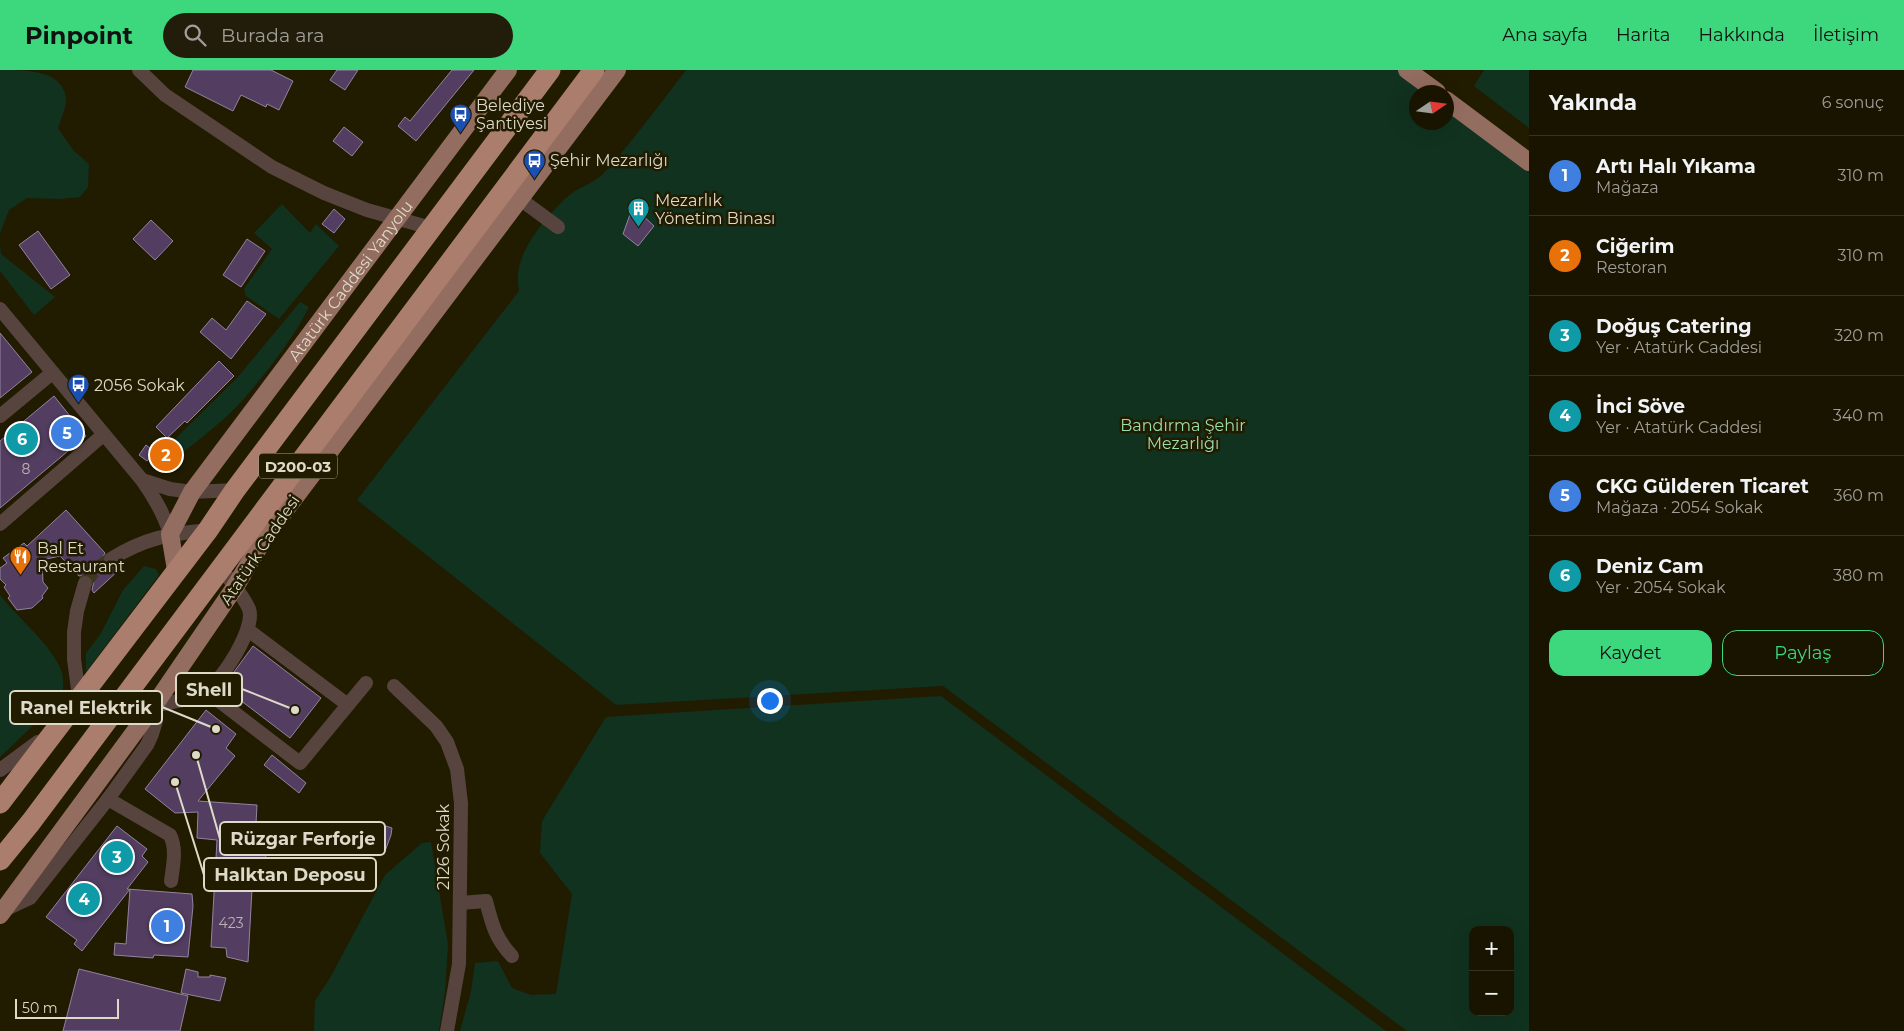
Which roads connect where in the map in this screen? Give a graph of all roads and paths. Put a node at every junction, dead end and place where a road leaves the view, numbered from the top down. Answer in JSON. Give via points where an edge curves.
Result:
{"nodes":[{"id":1,"x":139,"y":70,"type":"edge"},
{"id":2,"x":508,"y":70,"type":"edge"},
{"id":3,"x":550,"y":70,"type":"edge"},
{"id":4,"x":594,"y":70,"type":"edge"},
{"id":5,"x":617,"y":70,"type":"edge"},
{"id":6,"x":1407,"y":70,"type":"edge"},
{"id":7,"x":1427,"y":85,"type":"edge"},
{"id":8,"x":1454,"y":106,"type":"edge"},
{"id":9,"x":1529,"y":162,"type":"edge"},
{"id":10,"x":520,"y":199,"type":"junction"},
{"id":11,"x":397,"y":218,"type":"junction"},
{"id":12,"x":431,"y":228,"type":"junction"},
{"id":13,"x":558,"y":228,"type":"dead end"},
{"id":14,"x":0,"y":309,"type":"edge"},
{"id":15,"x":52,"y":373,"type":"junction"},
{"id":16,"x":0,"y":416,"type":"edge"},
{"id":17,"x":103,"y":435,"type":"junction"},
{"id":18,"x":142,"y":480,"type":"junction"},
{"id":19,"x":235,"y":490,"type":"junction"},
{"id":20,"x":192,"y":492,"type":"junction"},
{"id":21,"x":0,"y":524,"type":"edge"},
{"id":22,"x":208,"y":530,"type":"junction"},
{"id":23,"x":170,"y":534,"type":"junction"},
{"id":24,"x":111,"y":560,"type":"tunnel mouth"},
{"id":25,"x":221,"y":568,"type":"junction"},
{"id":26,"x":176,"y":570,"type":"junction"},
{"id":27,"x":85,"y":583,"type":"tunnel mouth"},
{"id":28,"x":235,"y":586,"type":"junction"},
{"id":29,"x":248,"y":630,"type":"junction"},
{"id":30,"x":366,"y":683,"type":"dead end"},
{"id":31,"x":394,"y":686,"type":"dead end"},
{"id":32,"x":206,"y":691,"type":"junction"},
{"id":33,"x":77,"y":701,"type":"junction"},
{"id":34,"x":348,"y":705,"type":"junction"},
{"id":35,"x":153,"y":707,"type":"junction"},
{"id":36,"x":107,"y":720,"type":"junction"},
{"id":37,"x":60,"y":724,"type":"junction"},
{"id":38,"x":0,"y":770,"type":"edge"},
{"id":39,"x":108,"y":800,"type":"junction"},
{"id":40,"x":0,"y":803,"type":"edge"},
{"id":41,"x":0,"y":860,"type":"edge"},
{"id":42,"x":171,"y":882,"type":"dead end"},
{"id":43,"x":460,"y":903,"type":"junction"},
{"id":44,"x":1,"y":913,"type":"edge"},
{"id":45,"x":512,"y":956,"type":"dead end"},
{"id":46,"x":447,"y":1031,"type":"edge"}],
"edges":[{"from":1,"to":11,"type":"street","via":[[165,95],[272,167],[324,193]]},
{"from":2,"to":11,"type":"main road","name":"Atatürk Caddesi Yanyolu"},
{"from":3,"to":12,"type":"highway","number":"D200-03"},
{"from":4,"to":25,"type":"highway","name":"Atatürk Caddesi","number":"D200-03"},
{"from":5,"to":10,"type":"main road","name":"Atatürk Caddesi"},
{"from":6,"to":7,"type":"main road"},
{"from":8,"to":9,"type":"main road"},
{"from":10,"to":13,"type":"street"},
{"from":10,"to":28,"type":"main road","name":"Atatürk Caddesi","via":[[264,537]]},
{"from":11,"to":12,"type":"street"},
{"from":11,"to":20,"type":"main road","name":"Atatürk Caddesi Yanyolu"},
{"from":12,"to":19,"type":"highway","number":"D200-03"},
{"from":14,"to":15,"type":"street"},
{"from":15,"to":16,"type":"street"},
{"from":15,"to":17,"type":"street"},
{"from":17,"to":18,"type":"street"},
{"from":17,"to":21,"type":"street"},
{"from":18,"to":20,"type":"street"},
{"from":18,"to":23,"type":"street","via":[[159,506]]},
{"from":19,"to":20,"type":"street"},
{"from":19,"to":22,"type":"highway","number":"D200-03"},
{"from":20,"to":23,"type":"main road","name":"Atatürk Caddesi Yanyolu"},
{"from":22,"to":23,"type":"street"},
{"from":22,"to":26,"type":"highway","number":"D200-03"},
{"from":23,"to":24,"type":"street","via":[[142,543]]},
{"from":23,"to":26,"type":"main road"},
{"from":25,"to":28,"type":"street"},
{"from":25,"to":36,"type":"highway","name":"Atatürk Caddesi","number":"D200-03"},
{"from":26,"to":33,"type":"highway","number":"D200-03"},
{"from":27,"to":33,"type":"street","via":[[74,632]]},
{"from":28,"to":29,"type":"street","via":[[249,610]]},
{"from":28,"to":35,"type":"main road","name":"Atatürk Caddesi"},
{"from":29,"to":32,"type":"street","via":[[214,685]]},
{"from":29,"to":34,"type":"street"},
{"from":30,"to":34,"type":"street"},
{"from":31,"to":43,"type":"street","name":"2126 Sokak","via":[[436,726],[447,742],[458,769]]},
{"from":32,"to":34,"type":"street","via":[[300,764]]},
{"from":32,"to":35,"type":"street"},
{"from":33,"to":37,"type":"highway","number":"D200-03"},
{"from":35,"to":36,"type":"street"},
{"from":35,"to":39,"type":"street","via":[[156,722],[147,745]]},
{"from":35,"to":44,"type":"main road","name":"Atatürk Caddesi"},
{"from":36,"to":41,"type":"highway","name":"Atatürk Caddesi","number":"D200-03"},
{"from":37,"to":38,"type":"street"},
{"from":37,"to":40,"type":"highway","number":"D200-03"},
{"from":39,"to":42,"type":"street","via":[[170,835],[174,843]]},
{"from":39,"to":44,"type":"street","via":[[30,898]]},
{"from":43,"to":45,"type":"street","via":[[486,901],[493,931]]},
{"from":43,"to":46,"type":"street","name":"2126 Sokak","via":[[459,964]]}]}
